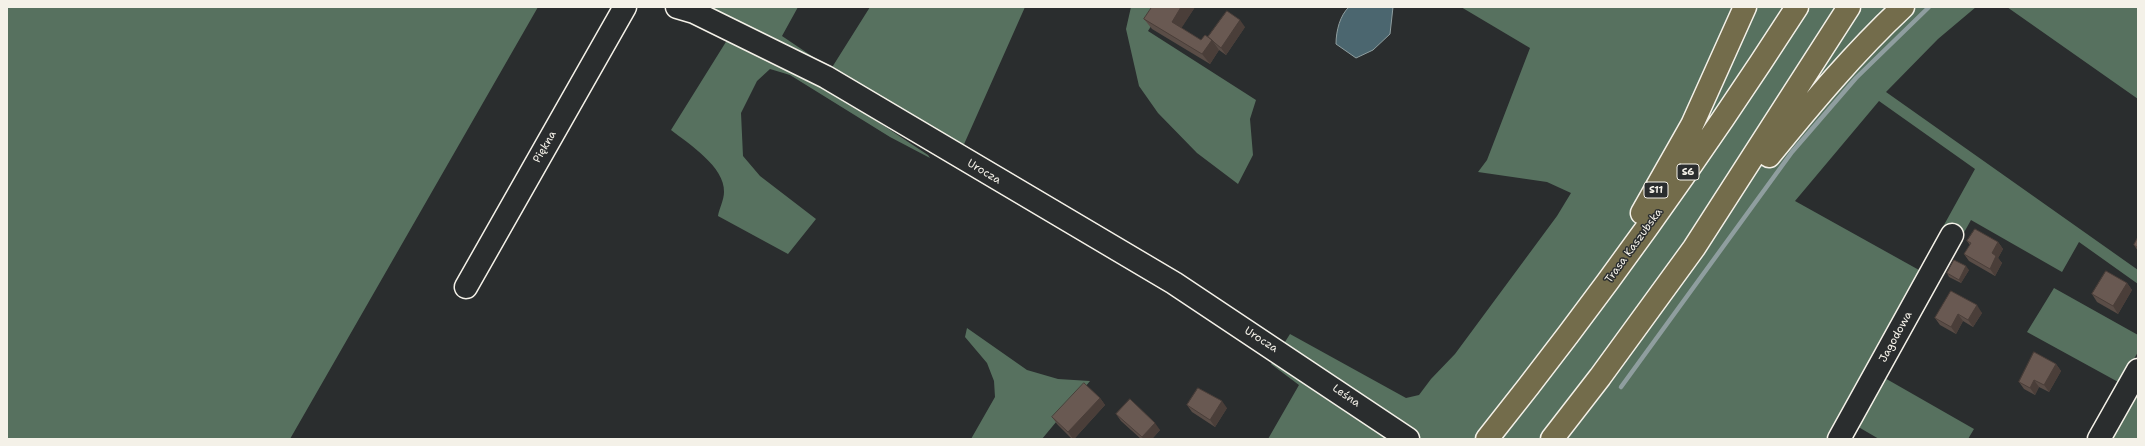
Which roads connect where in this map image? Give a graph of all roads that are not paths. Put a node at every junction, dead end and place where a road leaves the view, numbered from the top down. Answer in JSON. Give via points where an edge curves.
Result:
{"nodes":[{"id":1,"x":625,"y":7,"type":"edge"},
{"id":2,"x":677,"y":7,"type":"edge"},
{"id":3,"x":1745,"y":7,"type":"edge"},
{"id":4,"x":1797,"y":7,"type":"edge"},
{"id":5,"x":1849,"y":7,"type":"edge"},
{"id":6,"x":1903,"y":7,"type":"edge"},
{"id":7,"x":1952,"y":234,"type":"dead end"},
{"id":8,"x":1694,"y":248,"type":"junction"},
{"id":9,"x":466,"y":287,"type":"dead end"},
{"id":10,"x":1570,"y":330,"type":"junction"},
{"id":11,"x":1282,"y":354,"type":"joint"},
{"id":12,"x":2138,"y":370,"type":"edge"},
{"id":13,"x":1408,"y":439,"type":"edge"},
{"id":14,"x":1487,"y":439,"type":"edge"},
{"id":15,"x":1552,"y":439,"type":"edge"},
{"id":16,"x":1839,"y":439,"type":"edge"},
{"id":17,"x":2099,"y":439,"type":"edge"}],
"edges":[{"from":1,"to":9,"type":"street","name":"Piękna"},
{"from":2,"to":11,"type":"street","name":"Urocza","via":[[694,12],[826,77],[1174,283]]},
{"from":3,"to":10,"type":"highway","number":"S11","via":[[1692,125]]},
{"from":4,"to":10,"type":"highway","name":"Trasa Kaszubska","number":"S6","via":[[1695,162]]},
{"from":5,"to":8,"type":"highway"},
{"from":6,"to":8,"type":"highway","via":[[1819,94]]},
{"from":7,"to":16,"type":"street","name":"Jagodowa"},
{"from":8,"to":15,"type":"highway"},
{"from":10,"to":14,"type":"highway","name":"Trasa Kaszubska","number":"S6"},
{"from":11,"to":13,"type":"street","name":"Leśna"},
{"from":12,"to":17,"type":"street"}]}
